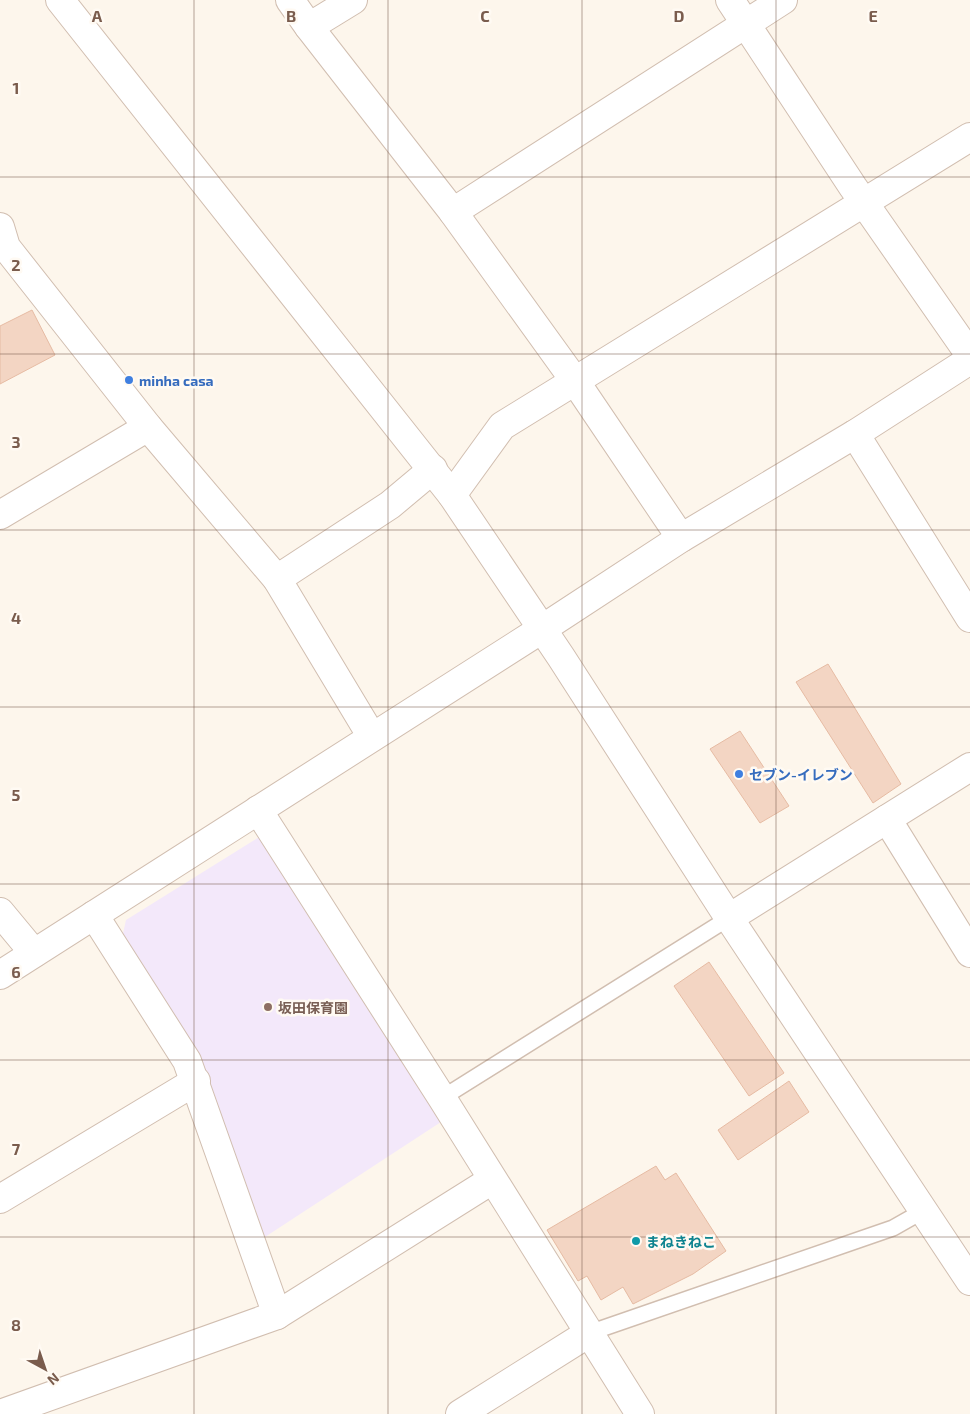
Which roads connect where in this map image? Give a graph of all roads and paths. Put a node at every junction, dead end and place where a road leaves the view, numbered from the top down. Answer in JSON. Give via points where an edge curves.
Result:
{"nodes":[{"id":1,"x":60,"y":0,"type":"edge"},
{"id":2,"x":290,"y":0,"type":"edge"},
{"id":3,"x":353,"y":0,"type":"edge"},
{"id":4,"x":730,"y":0,"type":"edge"},
{"id":5,"x":783,"y":0,"type":"edge"},
{"id":6,"x":746,"y":24,"type":"junction"},
{"id":7,"x":309,"y":27,"type":"junction"},
{"id":8,"x":970,"y":137,"type":"edge"},
{"id":9,"x":864,"y":203,"type":"junction"},
{"id":10,"x":453,"y":212,"type":"junction"},
{"id":11,"x":2,"y":241,"type":"edge"},
{"id":12,"x":970,"y":356,"type":"edge"},
{"id":13,"x":970,"y":360,"type":"edge"},
{"id":14,"x":575,"y":381,"type":"junction"},
{"id":15,"x":148,"y":427,"type":"junction"},
{"id":16,"x":854,"y":434,"type":"junction"},
{"id":17,"x":432,"y":469,"type":"junction"},
{"id":18,"x":452,"y":494,"type":"junction"},
{"id":19,"x":0,"y":515,"type":"edge"},
{"id":20,"x":681,"y":538,"type":"junction"},
{"id":21,"x":277,"y":579,"type":"junction"},
{"id":22,"x":970,"y":618,"type":"edge"},
{"id":23,"x":542,"y":629,"type":"junction"},
{"id":24,"x":372,"y":738,"type":"junction"},
{"id":25,"x":970,"y":767,"type":"edge"},
{"id":26,"x":258,"y":810,"type":"junction"},
{"id":27,"x":887,"y":819,"type":"junction"},
{"id":28,"x":0,"y":912,"type":"edge"},
{"id":29,"x":94,"y":915,"type":"junction"},
{"id":30,"x":729,"y":918,"type":"junction"},
{"id":31,"x":34,"y":953,"type":"junction"},
{"id":32,"x":970,"y":953,"type":"edge"},
{"id":33,"x":0,"y":975,"type":"edge"},
{"id":34,"x":196,"y":1081,"type":"junction"},
{"id":35,"x":442,"y":1098,"type":"junction"},
{"id":36,"x":492,"y":1180,"type":"junction"},
{"id":37,"x":0,"y":1199,"type":"edge"},
{"id":38,"x":923,"y":1211,"type":"junction"},
{"id":39,"x":970,"y":1281,"type":"edge"},
{"id":40,"x":277,"y":1315,"type":"junction"},
{"id":41,"x":589,"y":1333,"type":"junction"},
{"id":42,"x":0,"y":1414,"type":"edge"},
{"id":43,"x":460,"y":1414,"type":"edge"},
{"id":44,"x":640,"y":1414,"type":"edge"}],
"edges":[{"from":1,"to":17,"type":"street"},
{"from":2,"to":7,"type":"street"},
{"from":3,"to":7,"type":"street"},
{"from":4,"to":6,"type":"street"},
{"from":5,"to":6,"type":"street"},
{"from":6,"to":9,"type":"street"},
{"from":6,"to":10,"type":"street"},
{"from":7,"to":10,"type":"street"},
{"from":8,"to":9,"type":"street"},
{"from":9,"to":12,"type":"street"},
{"from":9,"to":14,"type":"street"},
{"from":10,"to":14,"type":"street"},
{"from":11,"to":15,"type":"street"},
{"from":13,"to":16,"type":"street"},
{"from":14,"to":18,"type":"street","via":[[502,426]]},
{"from":14,"to":20,"type":"street"},
{"from":15,"to":19,"type":"street"},
{"from":15,"to":21,"type":"street"},
{"from":16,"to":20,"type":"street"},
{"from":16,"to":22,"type":"street"},
{"from":17,"to":18,"type":"street"},
{"from":17,"to":21,"type":"street","via":[[390,505]]},
{"from":18,"to":23,"type":"street"},
{"from":20,"to":23,"type":"street"},
{"from":21,"to":24,"type":"street"},
{"from":23,"to":24,"type":"street"},
{"from":23,"to":30,"type":"street"},
{"from":24,"to":26,"type":"street"},
{"from":25,"to":27,"type":"street"},
{"from":26,"to":29,"type":"street"},
{"from":26,"to":35,"type":"street"},
{"from":27,"to":30,"type":"street"},
{"from":27,"to":32,"type":"street"},
{"from":28,"to":31,"type":"street"},
{"from":29,"to":31,"type":"street"},
{"from":29,"to":34,"type":"street","via":[[187,1061]]},
{"from":30,"to":35,"type":"lane"},
{"from":30,"to":38,"type":"street"},
{"from":31,"to":33,"type":"street"},
{"from":34,"to":37,"type":"street"},
{"from":34,"to":40,"type":"street"},
{"from":35,"to":36,"type":"street"},
{"from":36,"to":40,"type":"street"},
{"from":36,"to":41,"type":"street"},
{"from":38,"to":39,"type":"street"},
{"from":38,"to":41,"type":"lane","via":[[893,1228]]},
{"from":40,"to":42,"type":"street"},
{"from":41,"to":43,"type":"street"},
{"from":41,"to":44,"type":"street"}]}
